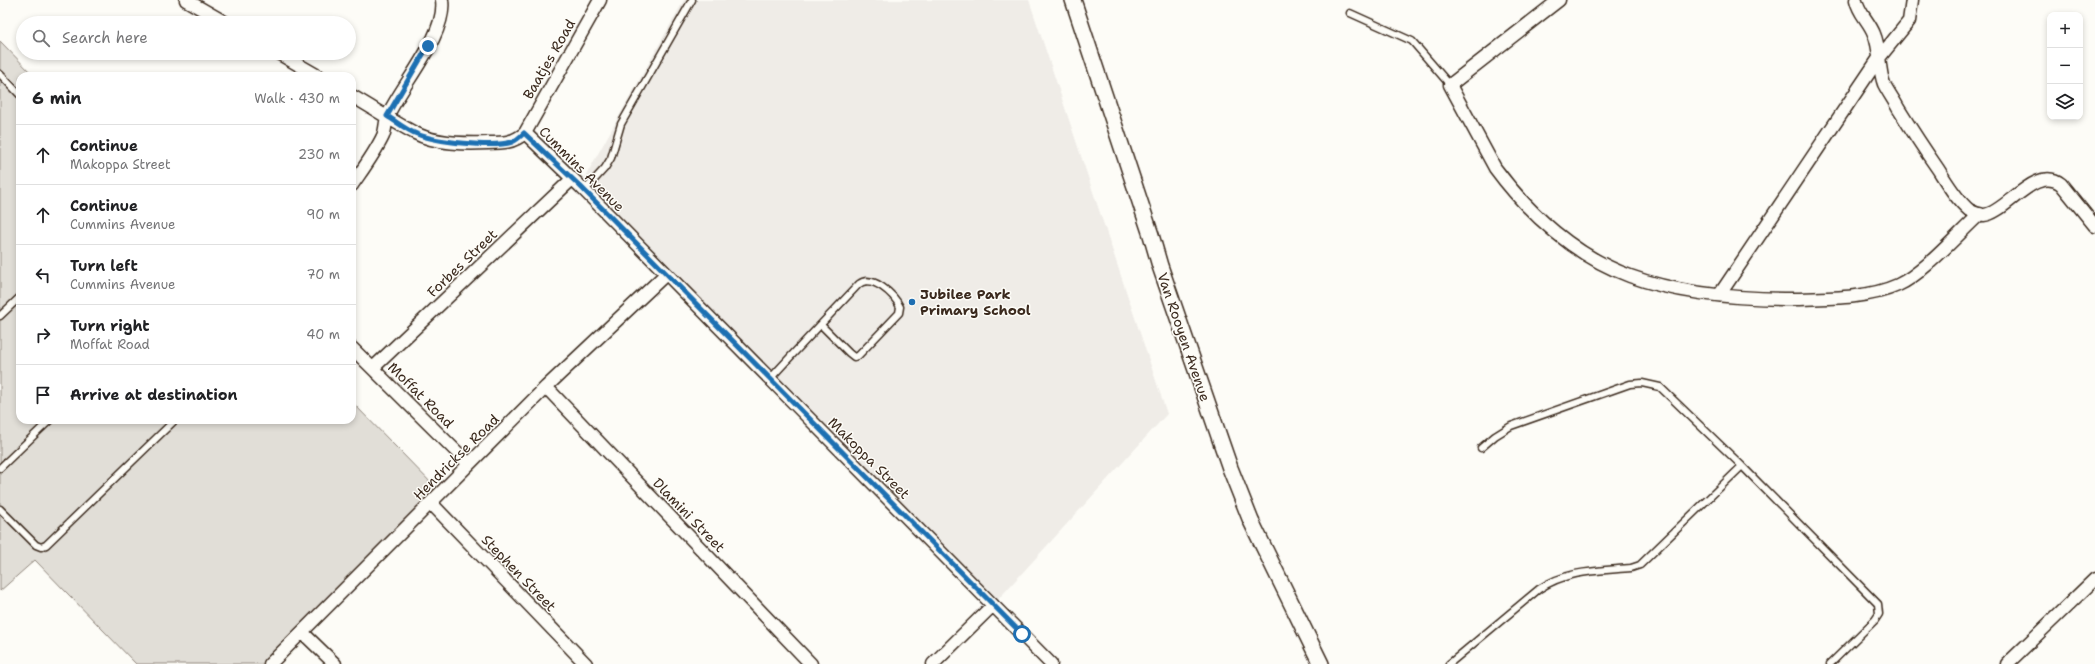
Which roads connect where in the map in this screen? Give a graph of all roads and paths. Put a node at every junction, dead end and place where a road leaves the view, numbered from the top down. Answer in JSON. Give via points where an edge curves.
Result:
{"nodes":[{"id":1,"x":186,"y":0,"type":"edge"},
{"id":2,"x":442,"y":0,"type":"edge"},
{"id":3,"x":600,"y":0,"type":"edge"},
{"id":4,"x":692,"y":0,"type":"edge"},
{"id":5,"x":1073,"y":0,"type":"edge"},
{"id":6,"x":1559,"y":0,"type":"edge"},
{"id":7,"x":1856,"y":0,"type":"edge"},
{"id":8,"x":1912,"y":0,"type":"edge"},
{"id":9,"x":1350,"y":13,"type":"dead end"},
{"id":10,"x":214,"y":16,"type":"edge"},
{"id":11,"x":1879,"y":58,"type":"junction"},
{"id":12,"x":290,"y":60,"type":"edge"},
{"id":13,"x":311,"y":72,"type":"edge"},
{"id":14,"x":0,"y":74,"type":"edge"},
{"id":15,"x":1450,"y":85,"type":"junction"},
{"id":16,"x":16,"y":91,"type":"edge"},
{"id":17,"x":356,"y":98,"type":"edge"},
{"id":18,"x":387,"y":116,"type":"junction"},
{"id":19,"x":524,"y":133,"type":"junction"},
{"id":20,"x":356,"y":179,"type":"edge"},
{"id":21,"x":572,"y":179,"type":"junction"},
{"id":22,"x":584,"y":191,"type":"junction"},
{"id":23,"x":1980,"y":214,"type":"junction"},
{"id":24,"x":2095,"y":226,"type":"edge"},
{"id":25,"x":666,"y":274,"type":"junction"},
{"id":26,"x":1720,"y":294,"type":"junction"},
{"id":27,"x":16,"y":301,"type":"edge"},
{"id":28,"x":0,"y":316,"type":"edge"},
{"id":29,"x":820,"y":325,"type":"junction"},
{"id":30,"x":356,"y":352,"type":"edge"},
{"id":31,"x":373,"y":368,"type":"junction"},
{"id":32,"x":770,"y":379,"type":"junction"},
{"id":33,"x":546,"y":387,"type":"junction"},
{"id":34,"x":46,"y":424,"type":"edge"},
{"id":35,"x":171,"y":424,"type":"edge"},
{"id":36,"x":1481,"y":448,"type":"dead end"},
{"id":37,"x":469,"y":464,"type":"junction"},
{"id":38,"x":1742,"y":466,"type":"junction"},
{"id":39,"x":0,"y":468,"type":"edge"},
{"id":40,"x":431,"y":503,"type":"junction"},
{"id":41,"x":0,"y":509,"type":"edge"},
{"id":42,"x":2095,"y":579,"type":"edge"},
{"id":43,"x":993,"y":605,"type":"junction"},
{"id":44,"x":302,"y":632,"type":"junction"},
{"id":45,"x":270,"y":664,"type":"edge"},
{"id":46,"x":335,"y":664,"type":"edge"},
{"id":47,"x":586,"y":664,"type":"edge"},
{"id":48,"x":811,"y":664,"type":"edge"},
{"id":49,"x":934,"y":664,"type":"edge"},
{"id":50,"x":1051,"y":664,"type":"edge"},
{"id":51,"x":1321,"y":664,"type":"edge"},
{"id":52,"x":1449,"y":664,"type":"edge"},
{"id":53,"x":1830,"y":664,"type":"edge"},
{"id":54,"x":2007,"y":664,"type":"edge"}],
"edges":[{"from":1,"to":10,"type":"street"},
{"from":2,"to":18,"type":"street","via":[[444,9],[439,27]]},
{"from":3,"to":19,"type":"street","name":"Baatjes Road"},
{"from":4,"to":22,"type":"lane","via":[[621,124],[611,158]]},
{"from":5,"to":51,"type":"street","name":"Van Rooyen Avenue","via":[[1160,266],[1230,468],[1251,521]]},
{"from":6,"to":15,"type":"street"},
{"from":7,"to":11,"type":"street","via":[[1858,11],[1870,25],[1876,38]]},
{"from":8,"to":11,"type":"street","via":[[1909,20]]},
{"from":9,"to":15,"type":"lane","via":[[1412,41]]},
{"from":11,"to":23,"type":"street","via":[[1884,84],[1910,127],[1954,194],[1968,209]]},
{"from":11,"to":26,"type":"street"},
{"from":12,"to":13,"type":"street"},
{"from":14,"to":16,"type":"lane"},
{"from":15,"to":26,"type":"street","via":[[1502,178],[1548,226],[1571,245],[1606,266],[1630,276],[1679,290]]},
{"from":17,"to":18,"type":"street","name":"Cummins Avenue"},
{"from":18,"to":19,"type":"street","name":"Cummins Avenue","via":[[416,134],[445,142],[508,143]]},
{"from":18,"to":20,"type":"street","via":[[384,134]]},
{"from":19,"to":21,"type":"street","name":"Cummins Avenue"},
{"from":21,"to":22,"type":"street","name":"Cummins Avenue"},
{"from":21,"to":31,"type":"street","name":"Forbes Street"},
{"from":22,"to":25,"type":"street","name":"Cummins Avenue"},
{"from":23,"to":24,"type":"street","via":[[1990,214],[2018,193],[2041,181],[2050,180],[2061,184]]},
{"from":23,"to":26,"type":"street","via":[[1913,278],[1885,290],[1816,298],[1771,299]]},
{"from":25,"to":32,"type":"street","name":"Makoppa Street"},
{"from":25,"to":33,"type":"street","name":"Hendrickse Road"},
{"from":27,"to":28,"type":"lane"},
{"from":29,"to":29,"type":"lane","via":[[863,281],[877,283],[900,306],[898,313],[858,356],[854,357]]},
{"from":29,"to":32,"type":"lane"},
{"from":30,"to":31,"type":"street","name":"Moffat Road"},
{"from":31,"to":37,"type":"street","name":"Moffat Road"},
{"from":32,"to":43,"type":"street","name":"Makoppa Street"},
{"from":33,"to":37,"type":"street","name":"Hendrickse Road"},
{"from":33,"to":48,"type":"street","name":"Dlamini Street"},
{"from":34,"to":39,"type":"lane"},
{"from":35,"to":41,"type":"lane","via":[[46,545],[36,545]]},
{"from":36,"to":38,"type":"lane","via":[[1511,426],[1630,384],[1642,383],[1666,392]]},
{"from":37,"to":40,"type":"street","name":"Hendrickse Road"},
{"from":38,"to":52,"type":"lane","via":[[1640,564],[1631,568],[1568,574],[1553,580]]},
{"from":38,"to":53,"type":"lane","via":[[1878,604],[1879,614],[1875,620]]},
{"from":40,"to":44,"type":"street","name":"Hendrickse Road"},
{"from":40,"to":47,"type":"street","name":"Stephen Street"},
{"from":42,"to":54,"type":"street"},
{"from":43,"to":49,"type":"street"},
{"from":43,"to":50,"type":"street","name":"Makoppa Street"},
{"from":44,"to":45,"type":"street","name":"Hendrickse Road"},
{"from":44,"to":46,"type":"street"}]}
